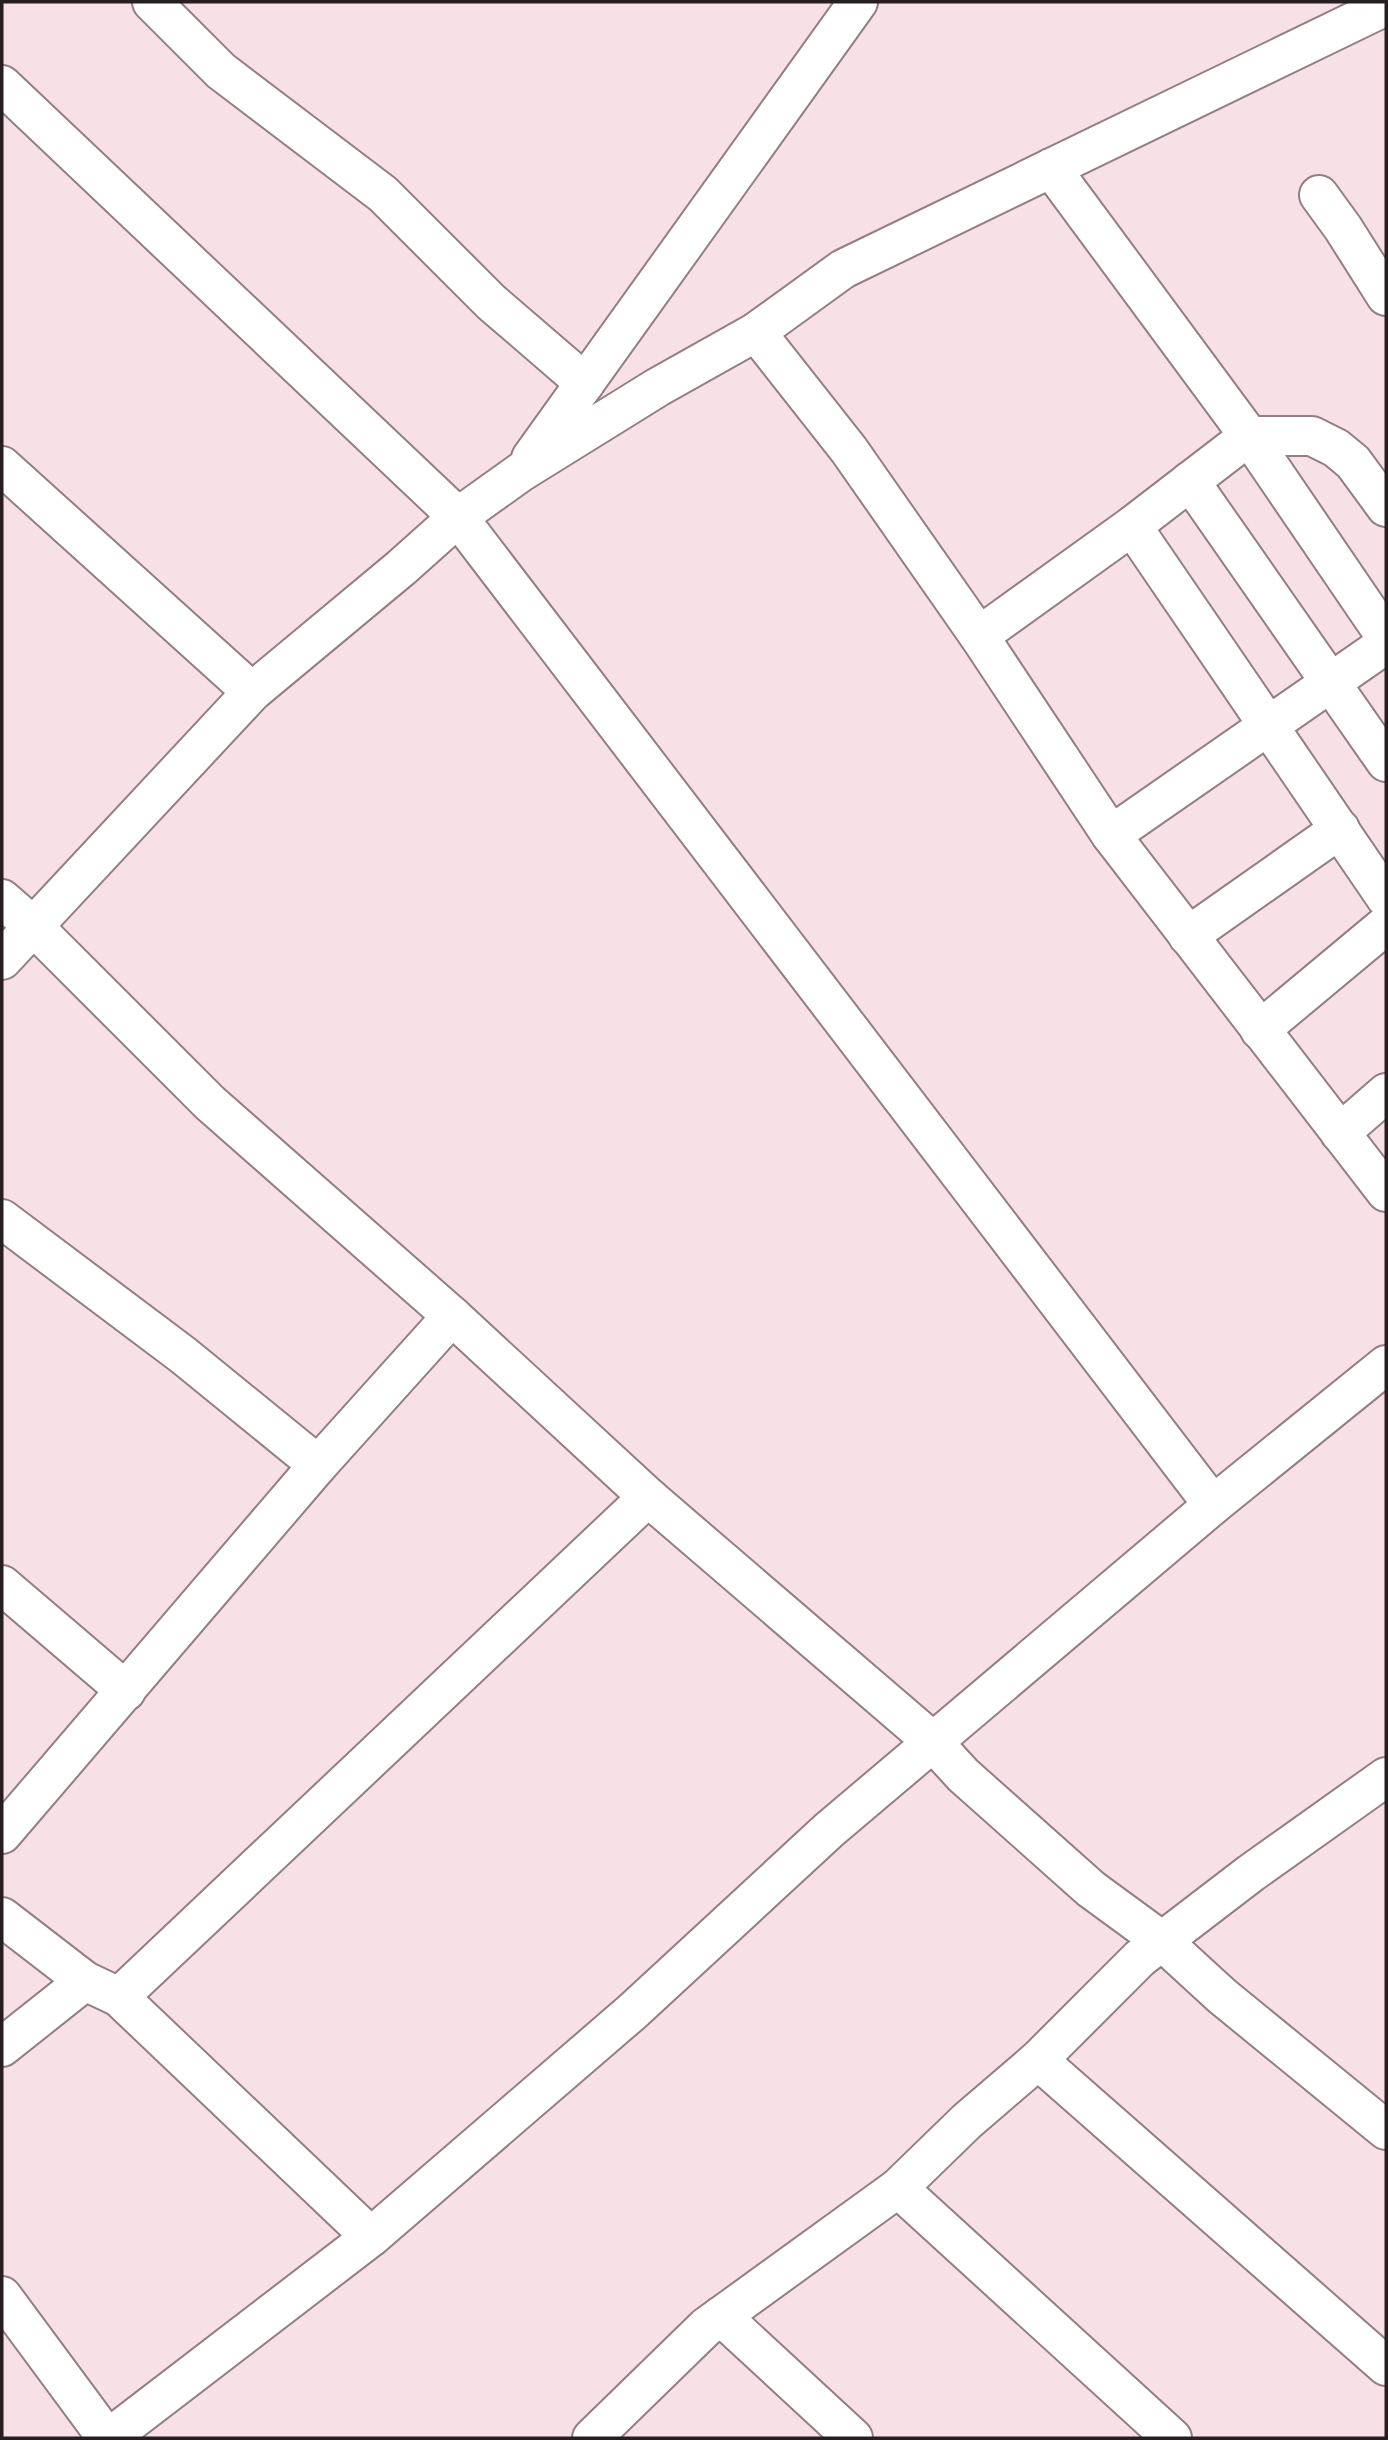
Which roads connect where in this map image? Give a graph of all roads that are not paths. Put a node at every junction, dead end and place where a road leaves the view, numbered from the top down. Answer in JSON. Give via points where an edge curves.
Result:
{"nodes":[{"id":1,"x":152,"y":2,"type":"edge"},
{"id":2,"x":858,"y":2,"type":"edge"},
{"id":3,"x":1386,"y":6,"type":"edge"},
{"id":4,"x":2,"y":85,"type":"edge"},
{"id":5,"x":1051,"y":169,"type":"junction"},
{"id":6,"x":1319,"y":195,"type":"dead end"},
{"id":7,"x":1386,"y":296,"type":"edge"},
{"id":8,"x":756,"y":332,"type":"junction"},
{"id":9,"x":585,"y":383,"type":"junction"},
{"id":10,"x":1249,"y":436,"type":"junction"},
{"id":11,"x":2,"y":466,"type":"edge"},
{"id":12,"x":521,"y":472,"type":"junction"},
{"id":13,"x":1190,"y":481,"type":"junction"},
{"id":14,"x":1386,"y":507,"type":"edge"},
{"id":15,"x":458,"y":517,"type":"junction"},
{"id":16,"x":1132,"y":526,"type":"junction"},
{"id":17,"x":979,"y":636,"type":"junction"},
{"id":18,"x":1386,"y":637,"type":"edge"},
{"id":19,"x":1386,"y":644,"type":"edge"},
{"id":20,"x":1330,"y":681,"type":"junction"},
{"id":21,"x":252,"y":692,"type":"junction"},
{"id":22,"x":1269,"y":724,"type":"junction"},
{"id":23,"x":1386,"y":762,"type":"edge"},
{"id":24,"x":1340,"y":829,"type":"junction"},
{"id":25,"x":1111,"y":835,"type":"junction"},
{"id":26,"x":1386,"y":898,"type":"edge"},
{"id":27,"x":2,"y":899,"type":"edge"},
{"id":28,"x":1386,"y":925,"type":"edge"},
{"id":29,"x":33,"y":926,"type":"junction"},
{"id":30,"x":1188,"y":936,"type":"junction"},
{"id":31,"x":2,"y":960,"type":"edge"},
{"id":32,"x":1260,"y":1030,"type":"junction"},
{"id":33,"x":1386,"y":1093,"type":"edge"},
{"id":34,"x":1340,"y":1133,"type":"junction"},
{"id":35,"x":1386,"y":1192,"type":"edge"},
{"id":36,"x":2,"y":1219,"type":"edge"},
{"id":37,"x":452,"y":1317,"type":"junction"},
{"id":38,"x":1386,"y":1365,"type":"edge"},
{"id":39,"x":318,"y":1465,"type":"junction"},
{"id":40,"x":648,"y":1497,"type":"junction"},
{"id":41,"x":1213,"y":1505,"type":"junction"},
{"id":42,"x":2,"y":1586,"type":"edge"},
{"id":43,"x":126,"y":1690,"type":"junction"},
{"id":44,"x":932,"y":1741,"type":"junction"},
{"id":45,"x":1386,"y":1777,"type":"edge"},
{"id":46,"x":2,"y":1834,"type":"edge"},
{"id":47,"x":2,"y":1917,"type":"edge"},
{"id":48,"x":1162,"y":1941,"type":"junction"},
{"id":49,"x":85,"y":1981,"type":"junction"},
{"id":50,"x":119,"y":1997,"type":"junction"},
{"id":51,"x":2,"y":2047,"type":"edge"},
{"id":52,"x":1038,"y":2060,"type":"junction"},
{"id":53,"x":1386,"y":2130,"type":"edge"},
{"id":54,"x":898,"y":2188,"type":"junction"},
{"id":55,"x":371,"y":2237,"type":"junction"},
{"id":56,"x":2,"y":2296,"type":"edge"},
{"id":57,"x":721,"y":2316,"type":"junction"},
{"id":58,"x":1386,"y":2366,"type":"edge"},
{"id":59,"x":108,"y":2438,"type":"edge"},
{"id":60,"x":592,"y":2438,"type":"edge"},
{"id":61,"x":853,"y":2438,"type":"edge"},
{"id":62,"x":1172,"y":2438,"type":"edge"}],
"edges":[{"from":1,"to":9,"type":"street","via":[[221,71],[383,194],[491,302]]},
{"from":2,"to":9,"type":"street"},
{"from":3,"to":5,"type":"street"},
{"from":4,"to":15,"type":"street"},
{"from":5,"to":8,"type":"street","via":[[843,269]]},
{"from":5,"to":10,"type":"street"},
{"from":6,"to":7,"type":"street"},
{"from":8,"to":12,"type":"street"},
{"from":8,"to":17,"type":"street","via":[[849,450]]},
{"from":9,"to":12,"type":"street"},
{"from":10,"to":13,"type":"street"},
{"from":10,"to":14,"type":"street","via":[[1312,436],[1336,448],[1353,462]]},
{"from":10,"to":18,"type":"street"},
{"from":11,"to":21,"type":"street"},
{"from":12,"to":15,"type":"street"},
{"from":13,"to":16,"type":"street"},
{"from":13,"to":20,"type":"street"},
{"from":15,"to":21,"type":"street"},
{"from":15,"to":41,"type":"street"},
{"from":16,"to":17,"type":"street"},
{"from":16,"to":22,"type":"street"},
{"from":17,"to":25,"type":"street"},
{"from":19,"to":20,"type":"street"},
{"from":20,"to":22,"type":"street"},
{"from":20,"to":23,"type":"street"},
{"from":21,"to":29,"type":"street"},
{"from":22,"to":24,"type":"street"},
{"from":22,"to":25,"type":"street"},
{"from":24,"to":26,"type":"street"},
{"from":24,"to":30,"type":"street"},
{"from":25,"to":30,"type":"street"},
{"from":27,"to":29,"type":"street"},
{"from":28,"to":32,"type":"street"},
{"from":29,"to":31,"type":"street"},
{"from":29,"to":37,"type":"street","via":[[210,1103]]},
{"from":30,"to":32,"type":"street"},
{"from":32,"to":34,"type":"street"},
{"from":33,"to":34,"type":"street"},
{"from":34,"to":35,"type":"street"},
{"from":36,"to":39,"type":"street","via":[[183,1355]]},
{"from":37,"to":39,"type":"street"},
{"from":37,"to":40,"type":"street"},
{"from":38,"to":41,"type":"street"},
{"from":39,"to":43,"type":"street"},
{"from":40,"to":44,"type":"street"},
{"from":40,"to":50,"type":"street"},
{"from":41,"to":44,"type":"street"},
{"from":42,"to":43,"type":"street"},
{"from":43,"to":46,"type":"street"},
{"from":44,"to":48,"type":"street","via":[[963,1775],[1091,1889]]},
{"from":44,"to":55,"type":"street","via":[[632,2012]]},
{"from":45,"to":48,"type":"street"},
{"from":47,"to":49,"type":"street"},
{"from":48,"to":52,"type":"street"},
{"from":48,"to":53,"type":"street"},
{"from":49,"to":50,"type":"street"},
{"from":49,"to":51,"type":"street"},
{"from":50,"to":55,"type":"street"},
{"from":52,"to":54,"type":"street"},
{"from":52,"to":58,"type":"street"},
{"from":54,"to":57,"type":"street"},
{"from":54,"to":62,"type":"street"},
{"from":55,"to":59,"type":"street"},
{"from":56,"to":59,"type":"street"},
{"from":57,"to":60,"type":"street"},
{"from":57,"to":61,"type":"street"}]}
